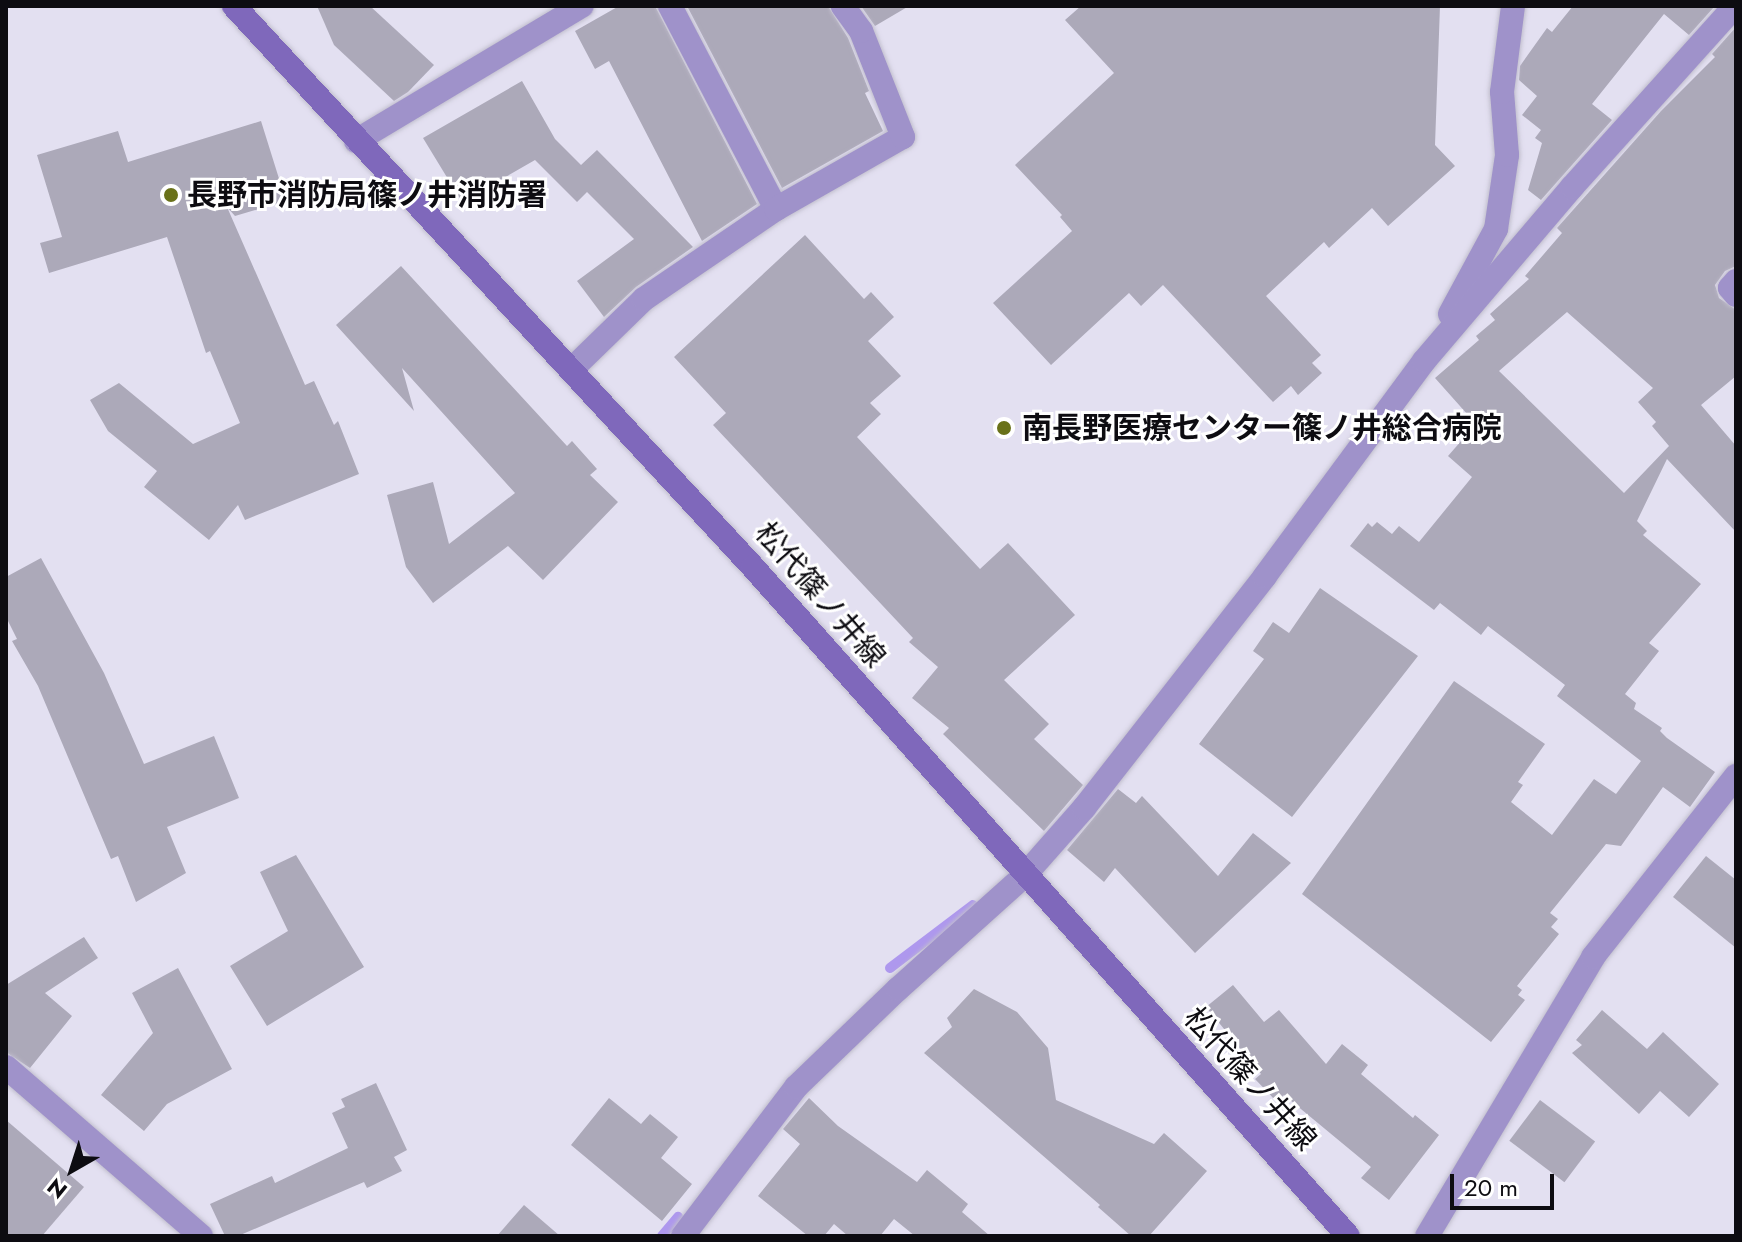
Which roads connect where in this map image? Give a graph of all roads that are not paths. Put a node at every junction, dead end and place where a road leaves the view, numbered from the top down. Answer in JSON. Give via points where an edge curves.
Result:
{"nodes":[{"id":1,"x":234,"y":6,"type":"edge"},
{"id":2,"x":582,"y":6,"type":"edge"},
{"id":3,"x":670,"y":6,"type":"edge"},
{"id":4,"x":843,"y":6,"type":"edge"},
{"id":5,"x":1513,"y":6,"type":"edge"},
{"id":6,"x":1735,"y":6,"type":"edge"},
{"id":7,"x":356,"y":141,"type":"junction"},
{"id":8,"x":776,"y":209,"type":"junction"},
{"id":9,"x":1736,"y":281,"type":"edge"},
{"id":10,"x":1736,"y":295,"type":"edge"},
{"id":11,"x":1424,"y":361,"type":"junction"},
{"id":12,"x":572,"y":369,"type":"junction"},
{"id":13,"x":1736,"y":776,"type":"edge"},
{"id":14,"x":1024,"y":876,"type":"junction"},
{"id":15,"x":6,"y":1067,"type":"edge"},
{"id":16,"x":201,"y":1236,"type":"edge"},
{"id":17,"x":683,"y":1236,"type":"edge"},
{"id":18,"x":1348,"y":1236,"type":"edge"},
{"id":19,"x":1427,"y":1236,"type":"edge"}],
"edges":[{"from":1,"to":7,"type":"main road","name":"松代篠ノ井線"},
{"from":2,"to":7,"type":"street"},
{"from":3,"to":8,"type":"street"},
{"from":4,"to":8,"type":"street","via":[[861,31],[903,137]]},
{"from":5,"to":11,"type":"street","via":[[1502,92],[1507,155],[1496,229]]},
{"from":6,"to":11,"type":"street"},
{"from":7,"to":12,"type":"main road","name":"松代篠ノ井線"},
{"from":8,"to":12,"type":"street","via":[[644,299]]},
{"from":9,"to":10,"type":"street","via":[[1730,288]]},
{"from":11,"to":14,"type":"street","via":[[1170,698]]},
{"from":12,"to":14,"type":"main road","name":"松代篠ノ井線"},
{"from":13,"to":19,"type":"street","via":[[1593,957]]},
{"from":14,"to":17,"type":"street","via":[[796,1087]]},
{"from":14,"to":18,"type":"main road","name":"松代篠ノ井線"},
{"from":15,"to":16,"type":"street"}]}
